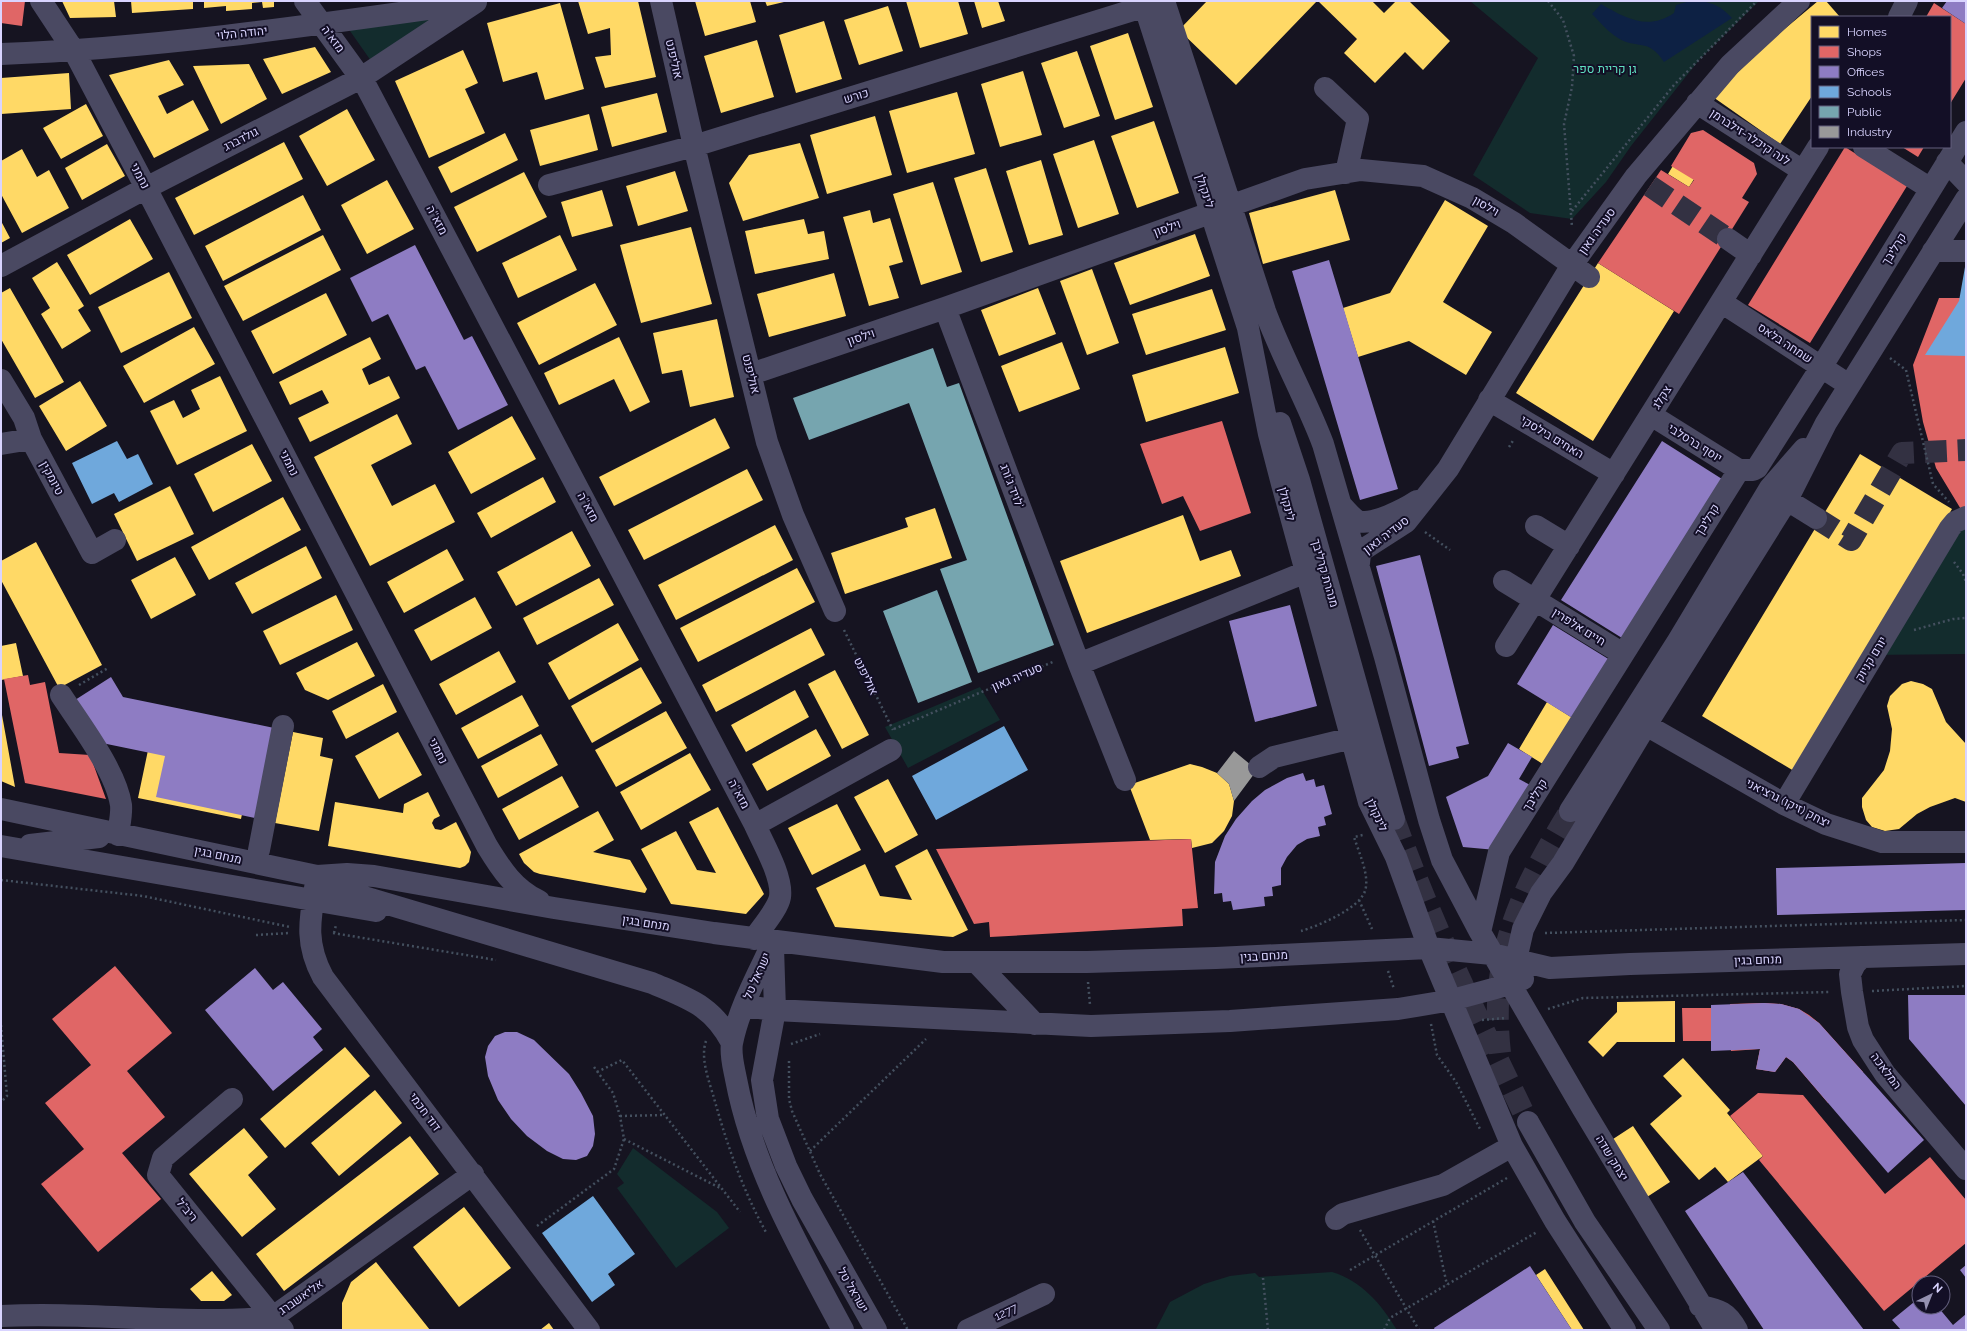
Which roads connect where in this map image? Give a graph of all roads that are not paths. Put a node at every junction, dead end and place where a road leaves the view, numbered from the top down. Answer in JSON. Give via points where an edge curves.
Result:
{"nodes":[{"id":1,"x":41,"y":1,"type":"edge"},
{"id":2,"x":305,"y":1,"type":"edge"},
{"id":3,"x":661,"y":1,"type":"edge"},
{"id":4,"x":1907,"y":1,"type":"edge"},
{"id":5,"x":479,"y":2,"type":"edge"},
{"id":6,"x":1153,"y":2,"type":"edge"},
{"id":7,"x":1789,"y":4,"type":"edge"},
{"id":8,"x":1900,"y":16,"type":"edge"},
{"id":9,"x":323,"y":24,"type":"junction"},
{"id":10,"x":74,"y":51,"type":"junction"},
{"id":11,"x":1,"y":54,"type":"edge"},
{"id":12,"x":361,"y":78,"type":"junction"},
{"id":13,"x":1325,"y":88,"type":"dead end"},
{"id":14,"x":1697,"y":103,"type":"junction"},
{"id":15,"x":1966,"y":132,"type":"edge"},
{"id":16,"x":694,"y":146,"type":"junction"},
{"id":17,"x":1817,"y":148,"type":"edge"},
{"id":18,"x":1866,"y":148,"type":"edge"},
{"id":19,"x":1947,"y":162,"type":"junction"},
{"id":20,"x":1803,"y":171,"type":"junction"},
{"id":21,"x":1346,"y":172,"type":"junction"},
{"id":22,"x":1966,"y":182,"type":"edge"},
{"id":23,"x":548,"y":185,"type":"dead end"},
{"id":24,"x":146,"y":188,"type":"junction"},
{"id":25,"x":1931,"y":189,"type":"junction"},
{"id":26,"x":1966,"y":199,"type":"edge"},
{"id":27,"x":1222,"y":208,"type":"junction"},
{"id":28,"x":1728,"y":239,"type":"tunnel mouth"},
{"id":29,"x":1933,"y":251,"type":"junction"},
{"id":30,"x":1966,"y":251,"type":"edge"},
{"id":31,"x":1751,"y":255,"type":"junction"},
{"id":32,"x":1,"y":266,"type":"edge"},
{"id":33,"x":1583,"y":268,"type":"junction"},
{"id":34,"x":1721,"y":302,"type":"junction"},
{"id":35,"x":945,"y":308,"type":"junction"},
{"id":36,"x":1248,"y":328,"type":"junction"},
{"id":37,"x":1822,"y":366,"type":"junction"},
{"id":38,"x":751,"y":374,"type":"junction"},
{"id":39,"x":1,"y":380,"type":"edge"},
{"id":40,"x":1849,"y":385,"type":"junction"},
{"id":41,"x":1489,"y":400,"type":"junction"},
{"id":42,"x":1650,"y":415,"type":"junction"},
{"id":43,"x":1826,"y":423,"type":"junction"},
{"id":44,"x":1,"y":444,"type":"edge"},
{"id":45,"x":33,"y":454,"type":"junction"},
{"id":46,"x":1739,"y":470,"type":"junction"},
{"id":47,"x":1614,"y":474,"type":"junction"},
{"id":48,"x":1432,"y":489,"type":"junction"},
{"id":49,"x":1787,"y":500,"type":"junction"},
{"id":50,"x":1342,"y":506,"type":"junction"},
{"id":51,"x":1965,"y":517,"type":"edge"},
{"id":52,"x":1816,"y":518,"type":"tunnel mouth"},
{"id":53,"x":1536,"y":526,"type":"dead end"},
{"id":54,"x":115,"y":540,"type":"dead end"},
{"id":55,"x":1569,"y":546,"type":"junction"},
{"id":56,"x":1359,"y":563,"type":"junction"},
{"id":57,"x":1306,"y":572,"type":"junction"},
{"id":58,"x":1504,"y":581,"type":"dead end"},
{"id":59,"x":1535,"y":600,"type":"junction"},
{"id":60,"x":835,"y":611,"type":"road end"},
{"id":61,"x":1506,"y":646,"type":"dead end"},
{"id":62,"x":1623,"y":654,"type":"junction"},
{"id":63,"x":1078,"y":664,"type":"junction"},
{"id":64,"x":61,"y":695,"type":"road end"},
{"id":65,"x":1646,"y":725,"type":"junction"},
{"id":66,"x":283,"y":726,"type":"dead end"},
{"id":67,"x":1352,"y":738,"type":"junction"},
{"id":68,"x":892,"y":740,"type":"road end"},
{"id":69,"x":1260,"y":767,"type":"dead end"},
{"id":70,"x":1125,"y":780,"type":"dead end"},
{"id":71,"x":1784,"y":804,"type":"junction"},
{"id":72,"x":4,"y":809,"type":"edge"},
{"id":73,"x":1570,"y":811,"type":"tunnel mouth"},
{"id":74,"x":1394,"y":819,"type":"tunnel mouth"},
{"id":75,"x":755,"y":825,"type":"junction"},
{"id":76,"x":118,"y":835,"type":"junction"},
{"id":77,"x":1966,"y":842,"type":"edge"},
{"id":78,"x":1,"y":846,"type":"edge"},
{"id":79,"x":260,"y":850,"type":"junction"},
{"id":80,"x":203,"y":852,"type":"junction"},
{"id":81,"x":317,"y":876,"type":"junction"},
{"id":82,"x":314,"y":900,"type":"junction"},
{"id":83,"x":554,"y":908,"type":"junction"},
{"id":84,"x":464,"y":927,"type":"junction"},
{"id":85,"x":1480,"y":932,"type":"junction"},
{"id":86,"x":763,"y":940,"type":"junction"},
{"id":87,"x":1429,"y":948,"type":"junction"},
{"id":88,"x":1492,"y":954,"type":"junction"},
{"id":89,"x":1966,"y":954,"type":"edge"},
{"id":90,"x":1862,"y":957,"type":"junction"},
{"id":91,"x":1515,"y":959,"type":"junction"},
{"id":92,"x":976,"y":962,"type":"junction"},
{"id":93,"x":1550,"y":968,"type":"junction"},
{"id":94,"x":1511,"y":984,"type":"junction"},
{"id":95,"x":1452,"y":1000,"type":"junction"},
{"id":96,"x":744,"y":1006,"type":"junction"},
{"id":97,"x":774,"y":1010,"type":"junction"},
{"id":98,"x":1035,"y":1024,"type":"junction"},
{"id":99,"x":732,"y":1043,"type":"junction"},
{"id":100,"x":232,"y":1099,"type":"dead end"},
{"id":101,"x":1528,"y":1122,"type":"tunnel mouth"},
{"id":102,"x":1512,"y":1146,"type":"junction"},
{"id":103,"x":1966,"y":1169,"type":"edge"},
{"id":104,"x":473,"y":1174,"type":"junction"},
{"id":105,"x":1336,"y":1219,"type":"dead end"},
{"id":106,"x":1044,"y":1294,"type":"dead end"},
{"id":107,"x":1633,"y":1294,"type":"junction"},
{"id":108,"x":1700,"y":1306,"type":"junction"},
{"id":109,"x":41,"y":1314,"type":"junction"},
{"id":110,"x":1,"y":1316,"type":"edge"},
{"id":111,"x":278,"y":1323,"type":"edge"},
{"id":112,"x":148,"y":1325,"type":"edge"},
{"id":113,"x":14,"y":1330,"type":"edge"},
{"id":114,"x":589,"y":1330,"type":"edge"},
{"id":115,"x":843,"y":1330,"type":"edge"},
{"id":116,"x":876,"y":1330,"type":"edge"},
{"id":117,"x":968,"y":1330,"type":"edge"},
{"id":118,"x":1625,"y":1330,"type":"edge"},
{"id":119,"x":1659,"y":1330,"type":"edge"},
{"id":120,"x":1667,"y":1330,"type":"edge"},
{"id":121,"x":1716,"y":1330,"type":"edge"},
{"id":122,"x":1737,"y":1330,"type":"edge"}],
"edges":[{"from":1,"to":10,"type":"street","name":"נחמני"},
{"from":2,"to":9,"type":"street","name":"מזא\"ה"},
{"from":3,"to":16,"type":"street","name":"אוליפנט"},
{"from":4,"to":8,"type":"street"},
{"from":5,"to":9,"type":"street","name":"יהודה הלוי"},
{"from":5,"to":12,"type":"street","name":"גולדברג"},
{"from":6,"to":16,"type":"street","name":"כורש"},
{"from":6,"to":27,"type":"street","name":"לינקולן"},
{"from":7,"to":14,"type":"street","name":"סעדיה גאון"},
{"from":9,"to":10,"type":"street","name":"יהודה הלוי"},
{"from":9,"to":12,"type":"street","name":"מזא\"ה"},
{"from":10,"to":11,"type":"street","name":"יהודה הלוי"},
{"from":10,"to":24,"type":"street","name":"נחמני"},
{"from":12,"to":24,"type":"street","name":"גולדברג"},
{"from":12,"to":75,"type":"street","name":"מזא''ה"},
{"from":13,"to":21,"type":"street","via":[[1358,119]]},
{"from":14,"to":20,"type":"street","name":"לנה קיכלר-זילברמן"},
{"from":14,"to":33,"type":"street","name":"סעדיה גאון"},
{"from":15,"to":19,"type":"street","name":"קרליבך"},
{"from":16,"to":23,"type":"street","name":"כורש"},
{"from":16,"to":38,"type":"street","name":"אוליפנט"},
{"from":17,"to":20,"type":"street","name":"צקלג"},
{"from":18,"to":25,"type":"street"},
{"from":19,"to":22,"type":"street"},
{"from":19,"to":25,"type":"street","name":"קרליבך"},
{"from":20,"to":31,"type":"street","name":"צקלג"},
{"from":21,"to":27,"type":"street","name":"וילסון","via":[[1305,179]]},
{"from":21,"to":33,"type":"street","name":"וילסון","via":[[1361,170],[1423,176],[1472,198]]},
{"from":24,"to":32,"type":"street","name":"גולדברג"},
{"from":24,"to":83,"type":"street","name":"נחמני","via":[[487,846],[517,888]]},
{"from":25,"to":37,"type":"street","name":"קרליבך"},
{"from":26,"to":29,"type":"street"},
{"from":27,"to":35,"type":"street","name":"וילסון"},
{"from":27,"to":36,"type":"street","name":"לינקולן"},
{"from":27,"to":50,"type":"street","name":"לינקולן","via":[[1275,337],[1311,414]]},
{"from":28,"to":31,"type":"street"},
{"from":29,"to":30,"type":"street"},
{"from":29,"to":40,"type":"street"},
{"from":31,"to":34,"type":"street","name":"צקלג"},
{"from":33,"to":41,"type":"street","name":"סעדיה גאון"},
{"from":34,"to":37,"type":"street","name":"שמחה בלאס"},
{"from":34,"to":42,"type":"street","name":"צקלג"},
{"from":35,"to":38,"type":"street","name":"וילסון"},
{"from":35,"to":63,"type":"street","name":"לויד ג'ורג'"},
{"from":36,"to":57,"type":"street","name":"לינקולן","via":[[1269,434]]},
{"from":36,"to":74,"type":"street","name":"מנהרת קרליבך","via":[[1299,480]]},
{"from":37,"to":40,"type":"street","name":"שמחה בלאס"},
{"from":37,"to":46,"type":"street","name":"קרליבך","via":[[1757,468]]},
{"from":38,"to":60,"type":"street","name":"אוליפנט","via":[[767,442],[793,515]]},
{"from":39,"to":45,"type":"street","name":"טיומקין","via":[[24,418]]},
{"from":40,"to":43,"type":"street"},
{"from":41,"to":47,"type":"street","name":"האחים בילסקי"},
{"from":41,"to":48,"type":"street","name":"סעדיה גאון","via":[[1448,469]]},
{"from":42,"to":46,"type":"street","name":"יוסף ברסלבי"},
{"from":42,"to":47,"type":"street","name":"צקלג"},
{"from":43,"to":49,"type":"street"},
{"from":43,"to":73,"type":"street","via":[[1770,488]]},
{"from":44,"to":45,"type":"street"},
{"from":45,"to":54,"type":"street","name":"טיומקין","via":[[92,553]]},
{"from":46,"to":62,"type":"street","name":"קרליבך"},
{"from":47,"to":55,"type":"street","name":"צקלג"},
{"from":48,"to":50,"type":"street","name":"סעדיה גאון","via":[[1404,508],[1371,522],[1356,520]]},
{"from":48,"to":56,"type":"street","name":"סעדיה גאון","via":[[1408,520],[1360,554]]},
{"from":49,"to":52,"type":"street"},
{"from":49,"to":65,"type":"street"},
{"from":50,"to":56,"type":"street","name":"לינקולן"},
{"from":51,"to":71,"type":"street","name":"יורם קניוק","via":[[1950,528]]},
{"from":53,"to":55,"type":"street"},
{"from":55,"to":59,"type":"street","name":"צקלג"},
{"from":56,"to":85,"type":"street","name":"לינקולן","via":[[1438,850]]},
{"from":57,"to":63,"type":"street"},
{"from":57,"to":67,"type":"street","name":"לינקולן"},
{"from":58,"to":59,"type":"street","name":"חיים אלפרין"},
{"from":59,"to":61,"type":"street","name":"צקלג"},
{"from":59,"to":62,"type":"street","name":"חיים אלפרין"},
{"from":62,"to":85,"type":"street","name":"קרליבך","via":[[1499,852]]},
{"from":63,"to":70,"type":"street","name":"לויד ג'ורג'"},
{"from":64,"to":76,"type":"street","via":[[105,764],[118,791],[122,807]]},
{"from":65,"to":71,"type":"street","name":"יצחק (זיקו) גרציאני"},
{"from":65,"to":91,"type":"street","via":[[1563,863],[1541,893],[1523,928]]},
{"from":66,"to":79,"type":"street"},
{"from":67,"to":69,"type":"street","via":[[1274,757]]},
{"from":67,"to":87,"type":"street","name":"לינקולן","via":[[1369,802],[1396,857]]},
{"from":68,"to":75,"type":"street"},
{"from":71,"to":77,"type":"street","name":"יצחק (זיקו) גרציאני","via":[[1826,824],[1882,842]]},
{"from":72,"to":76,"type":"street","name":"מנחם בגין"},
{"from":75,"to":86,"type":"street","name":"מזא''ה","via":[[778,877],[780,897]]},
{"from":76,"to":78,"type":"street","name":"מנחם בגין"},
{"from":76,"to":80,"type":"street","name":"מנחם בגין"},
{"from":78,"to":82,"type":"street"},
{"from":79,"to":80,"type":"street"},
{"from":79,"to":81,"type":"street","via":[[280,855]]},
{"from":80,"to":81,"type":"street","name":"מנחם בגין"},
{"from":81,"to":82,"type":"street","name":"דוד חכמי"},
{"from":81,"to":83,"type":"street","name":"מנחם בגין","via":[[374,876]]},
{"from":81,"to":84,"type":"street","name":"מנחם בגין","via":[[364,897]]},
{"from":82,"to":84,"type":"street"},
{"from":82,"to":104,"type":"street","name":"דוד חכמי","via":[[302,932],[316,964],[333,992]]},
{"from":83,"to":86,"type":"street","name":"מנחם בגין"},
{"from":84,"to":99,"type":"street","name":"מנחם בגין","via":[[652,983],[680,995],[713,1014],[724,1027]]},
{"from":85,"to":88,"type":"street","name":"לינקולן"},
{"from":86,"to":92,"type":"street","name":"מנחם בגין","via":[[943,962]]},
{"from":86,"to":96,"type":"street","name":"ישראל טל"},
{"from":86,"to":97,"type":"street","name":"ישראל טל"},
{"from":87,"to":88,"type":"street","name":"מנחם בגין"},
{"from":87,"to":92,"type":"street","name":"מנחם בגין","via":[[1087,962]]},
{"from":87,"to":95,"type":"street","name":"לינקולן"},
{"from":88,"to":91,"type":"street","name":"מנחם בגין"},
{"from":88,"to":94,"type":"street","name":"לינקולן"},
{"from":89,"to":90,"type":"street","name":"מנחם בגין"},
{"from":90,"to":93,"type":"street","name":"מנחם בגין"},
{"from":90,"to":103,"type":"street","name":"המלאכה","via":[[1850,974],[1858,1027],[1867,1046],[1885,1074]]},
{"from":91,"to":93,"type":"street","name":"מנחם בגין"},
{"from":91,"to":94,"type":"street"},
{"from":92,"to":98,"type":"street"},
{"from":93,"to":94,"type":"street","name":"מנחם בגין"},
{"from":94,"to":95,"type":"street","name":"מנחם בגין"},
{"from":94,"to":108,"type":"street","name":"יצחק שדה"},
{"from":95,"to":98,"type":"street","name":"מנחם בגין","via":[[1398,1009],[1230,1021],[1091,1026]]},
{"from":95,"to":102,"type":"street"},
{"from":96,"to":97,"type":"street","name":"מנחם בגין"},
{"from":96,"to":99,"type":"street","name":"ישראל טל"},
{"from":97,"to":98,"type":"street","name":"מנחם בגין"},
{"from":97,"to":116,"type":"street","name":"ישראל טל","via":[[762,1080],[768,1119],[802,1199]]},
{"from":99,"to":115,"type":"street","name":"ישראל טל","via":[[738,1089],[755,1146],[774,1195]]},
{"from":100,"to":111,"type":"street","name":"ריב\"ל","via":[[163,1158],[158,1175]]},
{"from":101,"to":107,"type":"street","via":[[1585,1222]]},
{"from":102,"to":105,"type":"street","via":[[1443,1185],[1343,1214]]},
{"from":102,"to":118,"type":"street","via":[[1555,1220]]},
{"from":104,"to":111,"type":"street","name":"אליאשברג"},
{"from":104,"to":114,"type":"street","name":"דוד חכמי"},
{"from":106,"to":117,"type":"street","name":"1277"},
{"from":107,"to":119,"type":"street"},
{"from":107,"to":120,"type":"street"},
{"from":108,"to":121,"type":"street","name":"יצחק שדה"},
{"from":108,"to":122,"type":"street","via":[[1729,1316]]},
{"from":109,"to":110,"type":"street","name":"אליאשברג"},
{"from":109,"to":112,"type":"street","name":"אליאשברג"},
{"from":109,"to":113,"type":"street"},
{"from":111,"to":112,"type":"street","name":"אליאשברג","via":[[241,1320]]}]}
